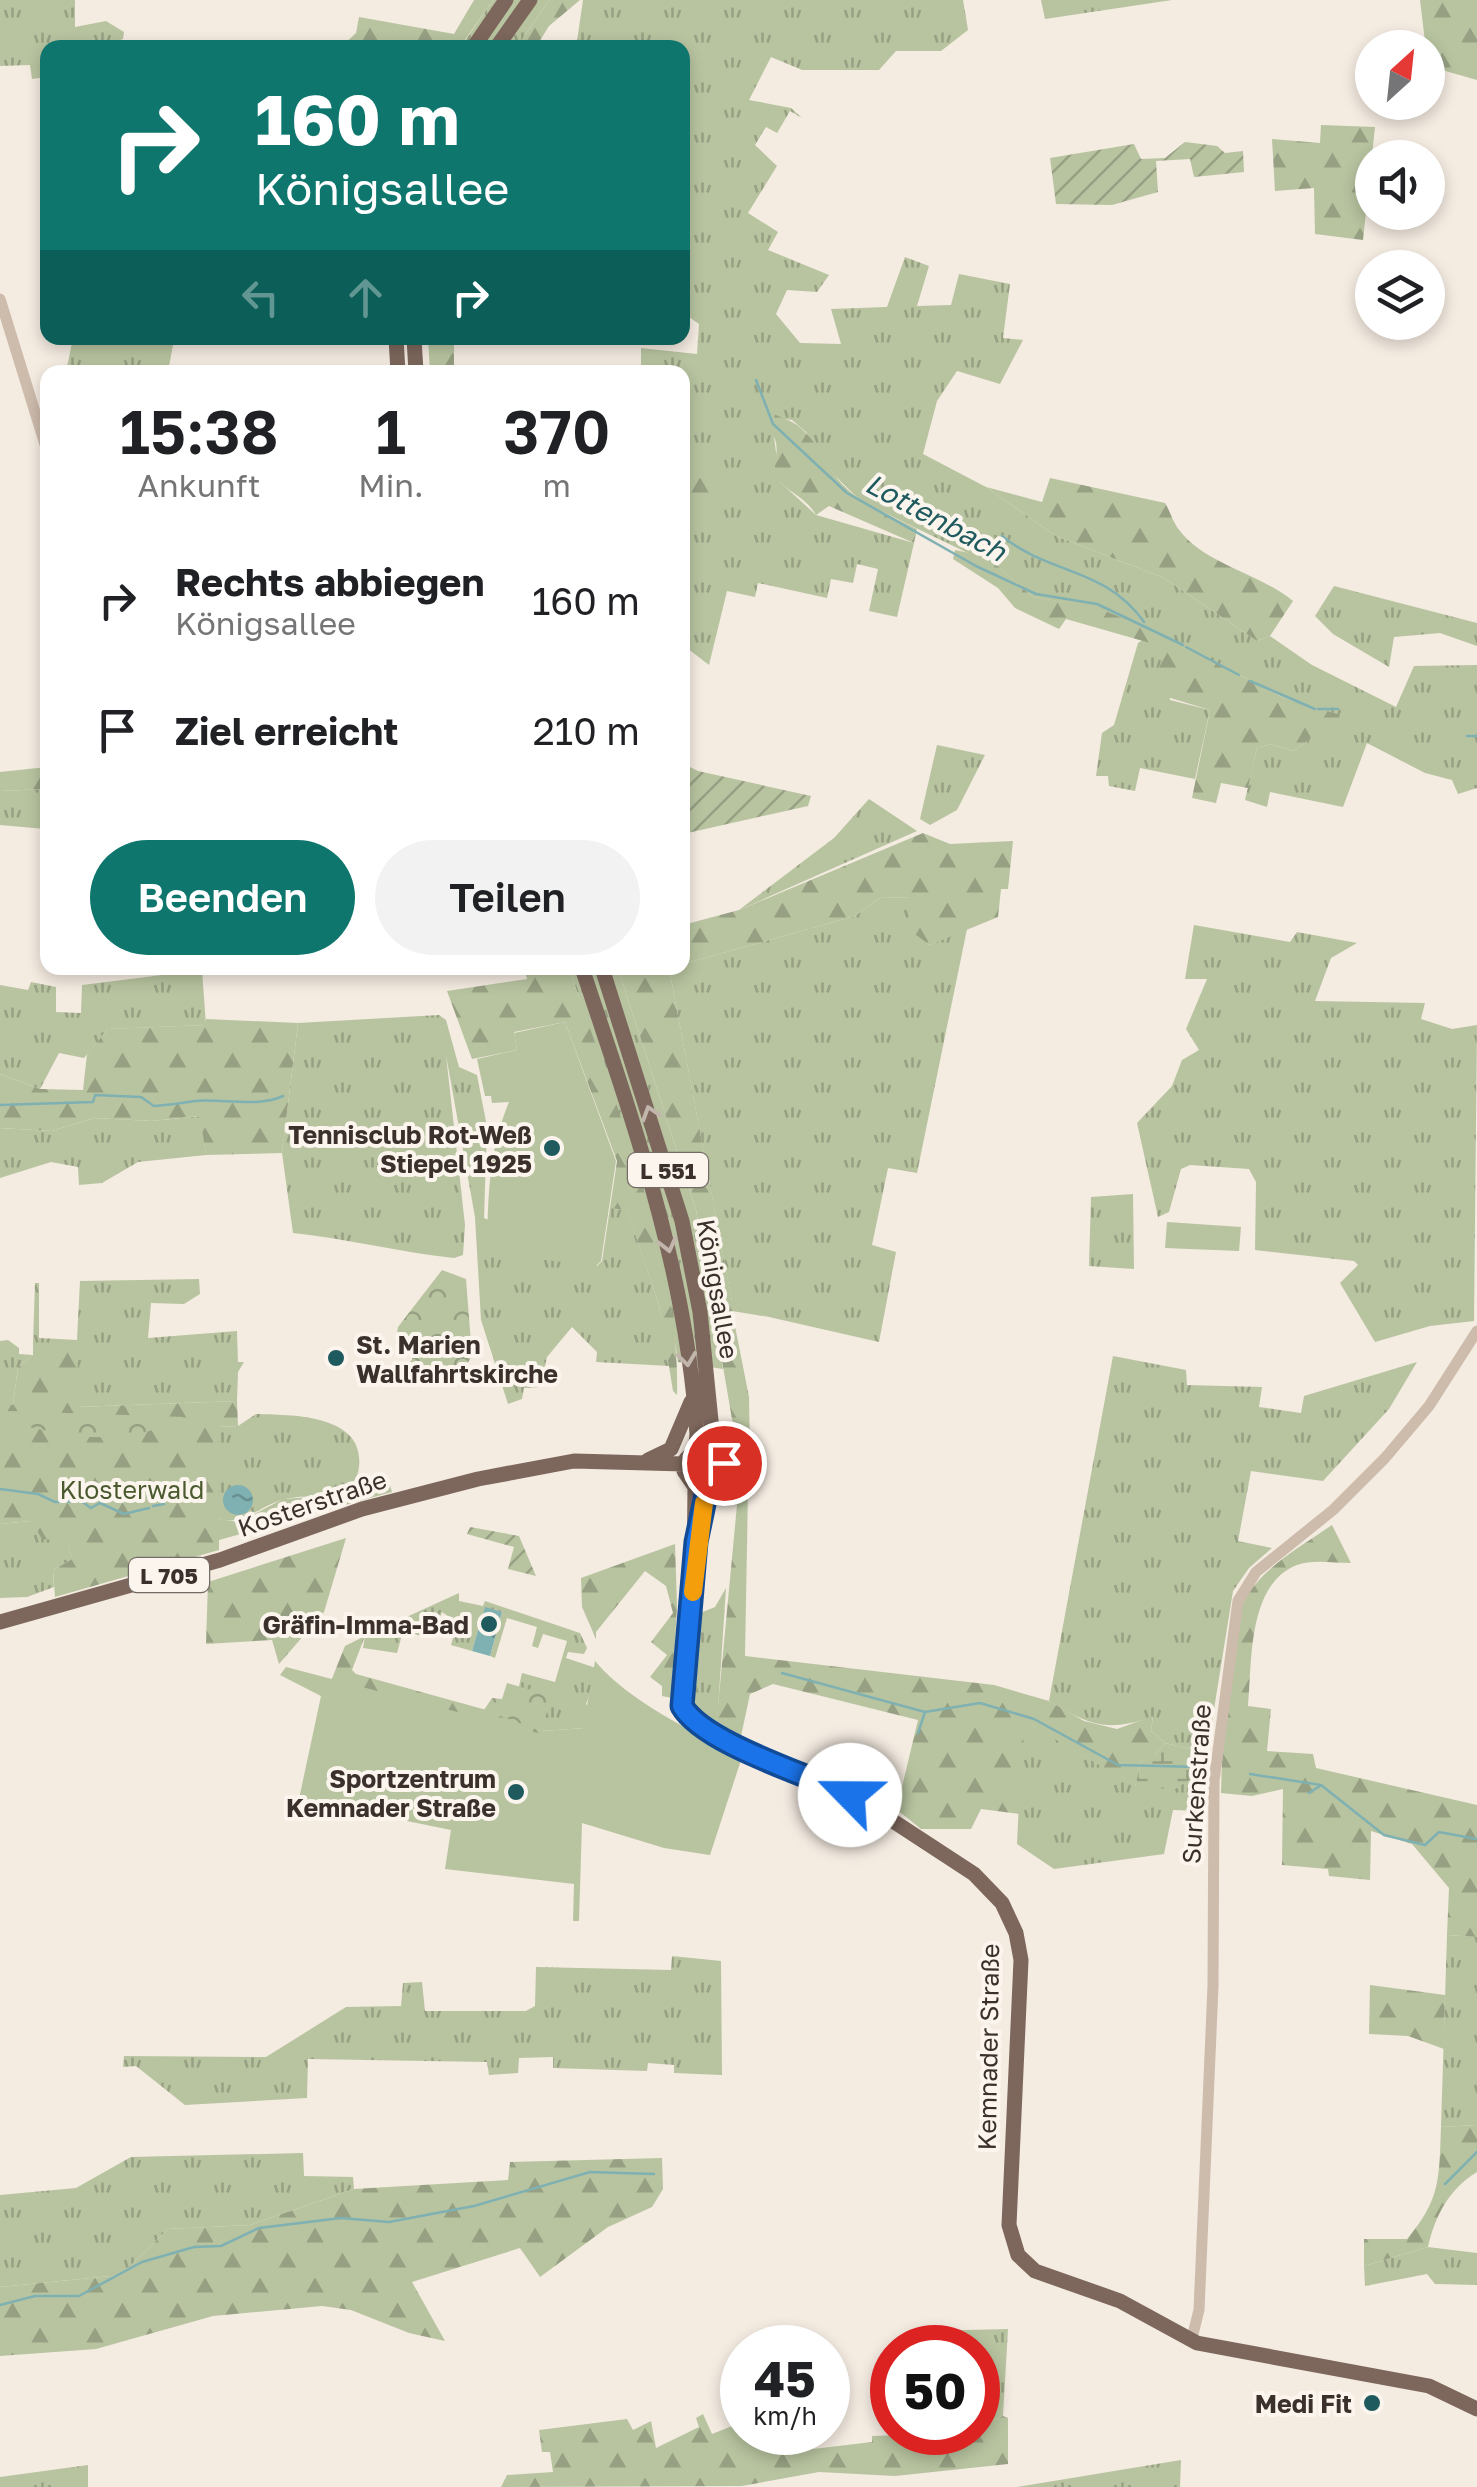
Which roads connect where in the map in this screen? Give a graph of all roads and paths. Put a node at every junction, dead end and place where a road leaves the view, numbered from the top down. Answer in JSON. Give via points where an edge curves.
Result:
{"nodes":[{"id":1,"x":506,"y":0,"type":"edge"},
{"id":2,"x":530,"y":0,"type":"edge"},
{"id":3,"x":478,"y":40,"type":"edge"},
{"id":4,"x":502,"y":40,"type":"edge"},
{"id":5,"x":0,"y":299,"type":"edge"},
{"id":6,"x":40,"y":428,"type":"edge"},
{"id":7,"x":584,"y":975,"type":"edge"},
{"id":8,"x":604,"y":975,"type":"edge"},
{"id":9,"x":1477,"y":1330,"type":"edge"},
{"id":10,"x":692,"y":1398,"type":"junction"},
{"id":11,"x":695,"y":1450,"type":"junction"},
{"id":12,"x":714,"y":1450,"type":"junction"},
{"id":13,"x":613,"y":1460,"type":"junction"},
{"id":14,"x":648,"y":1460,"type":"junction"},
{"id":15,"x":684,"y":1468,"type":"junction"},
{"id":16,"x":701,"y":1488,"type":"junction"},
{"id":17,"x":0,"y":1622,"type":"edge"},
{"id":18,"x":686,"y":1713,"type":"joint"},
{"id":19,"x":1192,"y":2338,"type":"junction"},
{"id":20,"x":1388,"y":2380,"type":"junction"},
{"id":21,"x":1477,"y":2409,"type":"edge"},
{"id":22,"x":1477,"y":2420,"type":"edge"}],
"edges":[{"from":1,"to":3,"type":"main road"},
{"from":2,"to":4,"type":"main road"},
{"from":5,"to":6,"type":"street"},
{"from":7,"to":10,"type":"main road","name":"Königsallee","number":"L 551","one_way":true,"via":[[658,1202]]},
{"from":12,"to":8,"type":"main road","name":"Königsallee","number":"L 551","one_way":true,"via":[[700,1312],[682,1222]]},
{"from":9,"to":19,"type":"street","name":"Surkenstraße","via":[[1385,1458],[1334,1510],[1256,1572],[1238,1602],[1214,1781],[1213,1986],[1199,2310]]},
{"from":10,"to":11,"type":"main road","name":"Königsallee","number":"L 551"},
{"from":10,"to":14,"type":"main road","name":"Königsallee","number":"L 551","via":[[675,1442]]},
{"from":11,"to":12,"type":"main road"},
{"from":11,"to":15,"type":"main road"},
{"from":12,"to":16,"type":"main road","name":"Königsallee","number":"L 551","via":[[725,1471],[718,1485]]},
{"from":13,"to":14,"type":"main road","number":"L 705"},
{"from":13,"to":15,"type":"main road","number":"L 705"},
{"from":13,"to":17,"type":"main road","name":"Kosterstraße","number":"L 705","via":[[526,1469],[384,1503],[220,1560]]},
{"from":14,"to":15,"type":"main road","number":"L 705"},
{"from":15,"to":16,"type":"main road","name":"Königsallee","number":"L 551"},
{"from":16,"to":18,"type":"main road","name":"Königsallee","number":"L 551"},
{"from":18,"to":19,"type":"main road","name":"Kemnader Straße","number":"L 551","via":[[746,1750],[870,1806],[974,1874],[1002,1903],[1020,1960],[1011,2241],[1044,2276],[1106,2292]]},
{"from":19,"to":20,"type":"main road","name":"Kemnader Straße","number":"L 551"},
{"from":20,"to":21,"type":"main road","name":"Kemnader Straße","number":"L 551","via":[[1443,2390]]},
{"from":20,"to":22,"type":"main road","name":"Kemnader Straße","number":"L 551","via":[[1441,2396]]}]}
